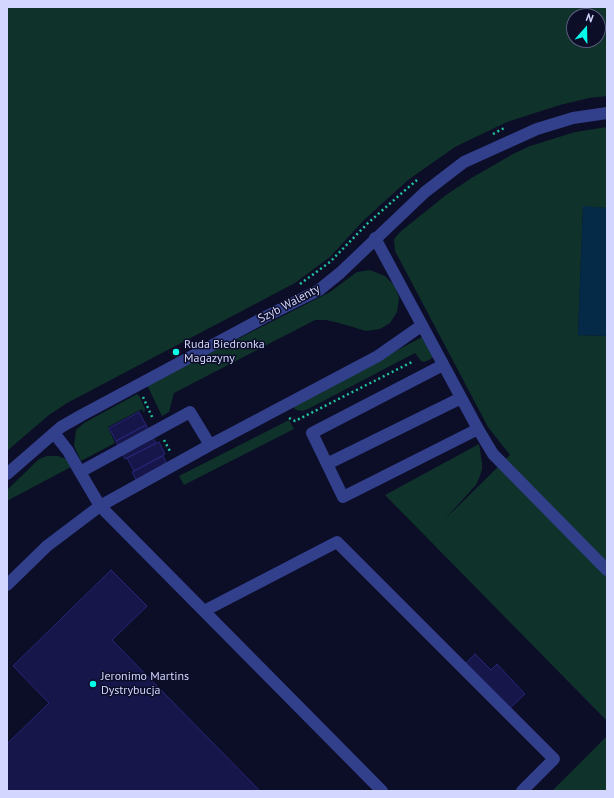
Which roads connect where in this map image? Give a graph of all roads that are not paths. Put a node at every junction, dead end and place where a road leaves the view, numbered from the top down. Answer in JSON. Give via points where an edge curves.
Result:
{"nodes":[{"id":1,"x":607,"y":113,"type":"edge"},
{"id":2,"x":376,"y":238,"type":"junction"},
{"id":3,"x":421,"y":326,"type":"junction"},
{"id":4,"x":443,"y":365,"type":"junction"},
{"id":5,"x":461,"y":398,"type":"junction"},
{"id":6,"x":478,"y":429,"type":"junction"},
{"id":7,"x":54,"y":433,"type":"junction"},
{"id":8,"x":210,"y":445,"type":"junction"},
{"id":9,"x":327,"y":464,"type":"junction"},
{"id":10,"x":80,"y":472,"type":"junction"},
{"id":11,"x":7,"y":474,"type":"edge"},
{"id":12,"x":100,"y":506,"type":"junction"},
{"id":13,"x":607,"y":570,"type":"edge"},
{"id":14,"x":7,"y":585,"type":"edge"},
{"id":15,"x":204,"y":611,"type":"junction"},
{"id":16,"x":375,"y":789,"type":"edge"},
{"id":17,"x":522,"y":791,"type":"edge"}],
"edges":[{"from":1,"to":2,"type":"street","name":"Szyb Walenty","via":[[573,118],[537,129],[464,162],[425,192]]},
{"from":2,"to":3,"type":"street"},
{"from":2,"to":7,"type":"street","name":"Szyb Walenty","via":[[319,290],[82,415]]},
{"from":3,"to":4,"type":"street"},
{"from":3,"to":8,"type":"street","via":[[378,356]]},
{"from":4,"to":5,"type":"street"},
{"from":4,"to":9,"type":"street","via":[[312,433]]},
{"from":5,"to":6,"type":"street"},
{"from":5,"to":9,"type":"street"},
{"from":6,"to":9,"type":"street","via":[[343,497]]},
{"from":6,"to":13,"type":"street","via":[[493,454]]},
{"from":7,"to":10,"type":"street"},
{"from":7,"to":11,"type":"street","name":"Szyb Walenty"},
{"from":8,"to":10,"type":"street","via":[[190,412]]},
{"from":8,"to":12,"type":"street"},
{"from":10,"to":12,"type":"street"},
{"from":12,"to":14,"type":"street","via":[[47,546]]},
{"from":12,"to":15,"type":"street"},
{"from":15,"to":16,"type":"street"},
{"from":15,"to":17,"type":"street","via":[[337,542],[554,759]]}]}
